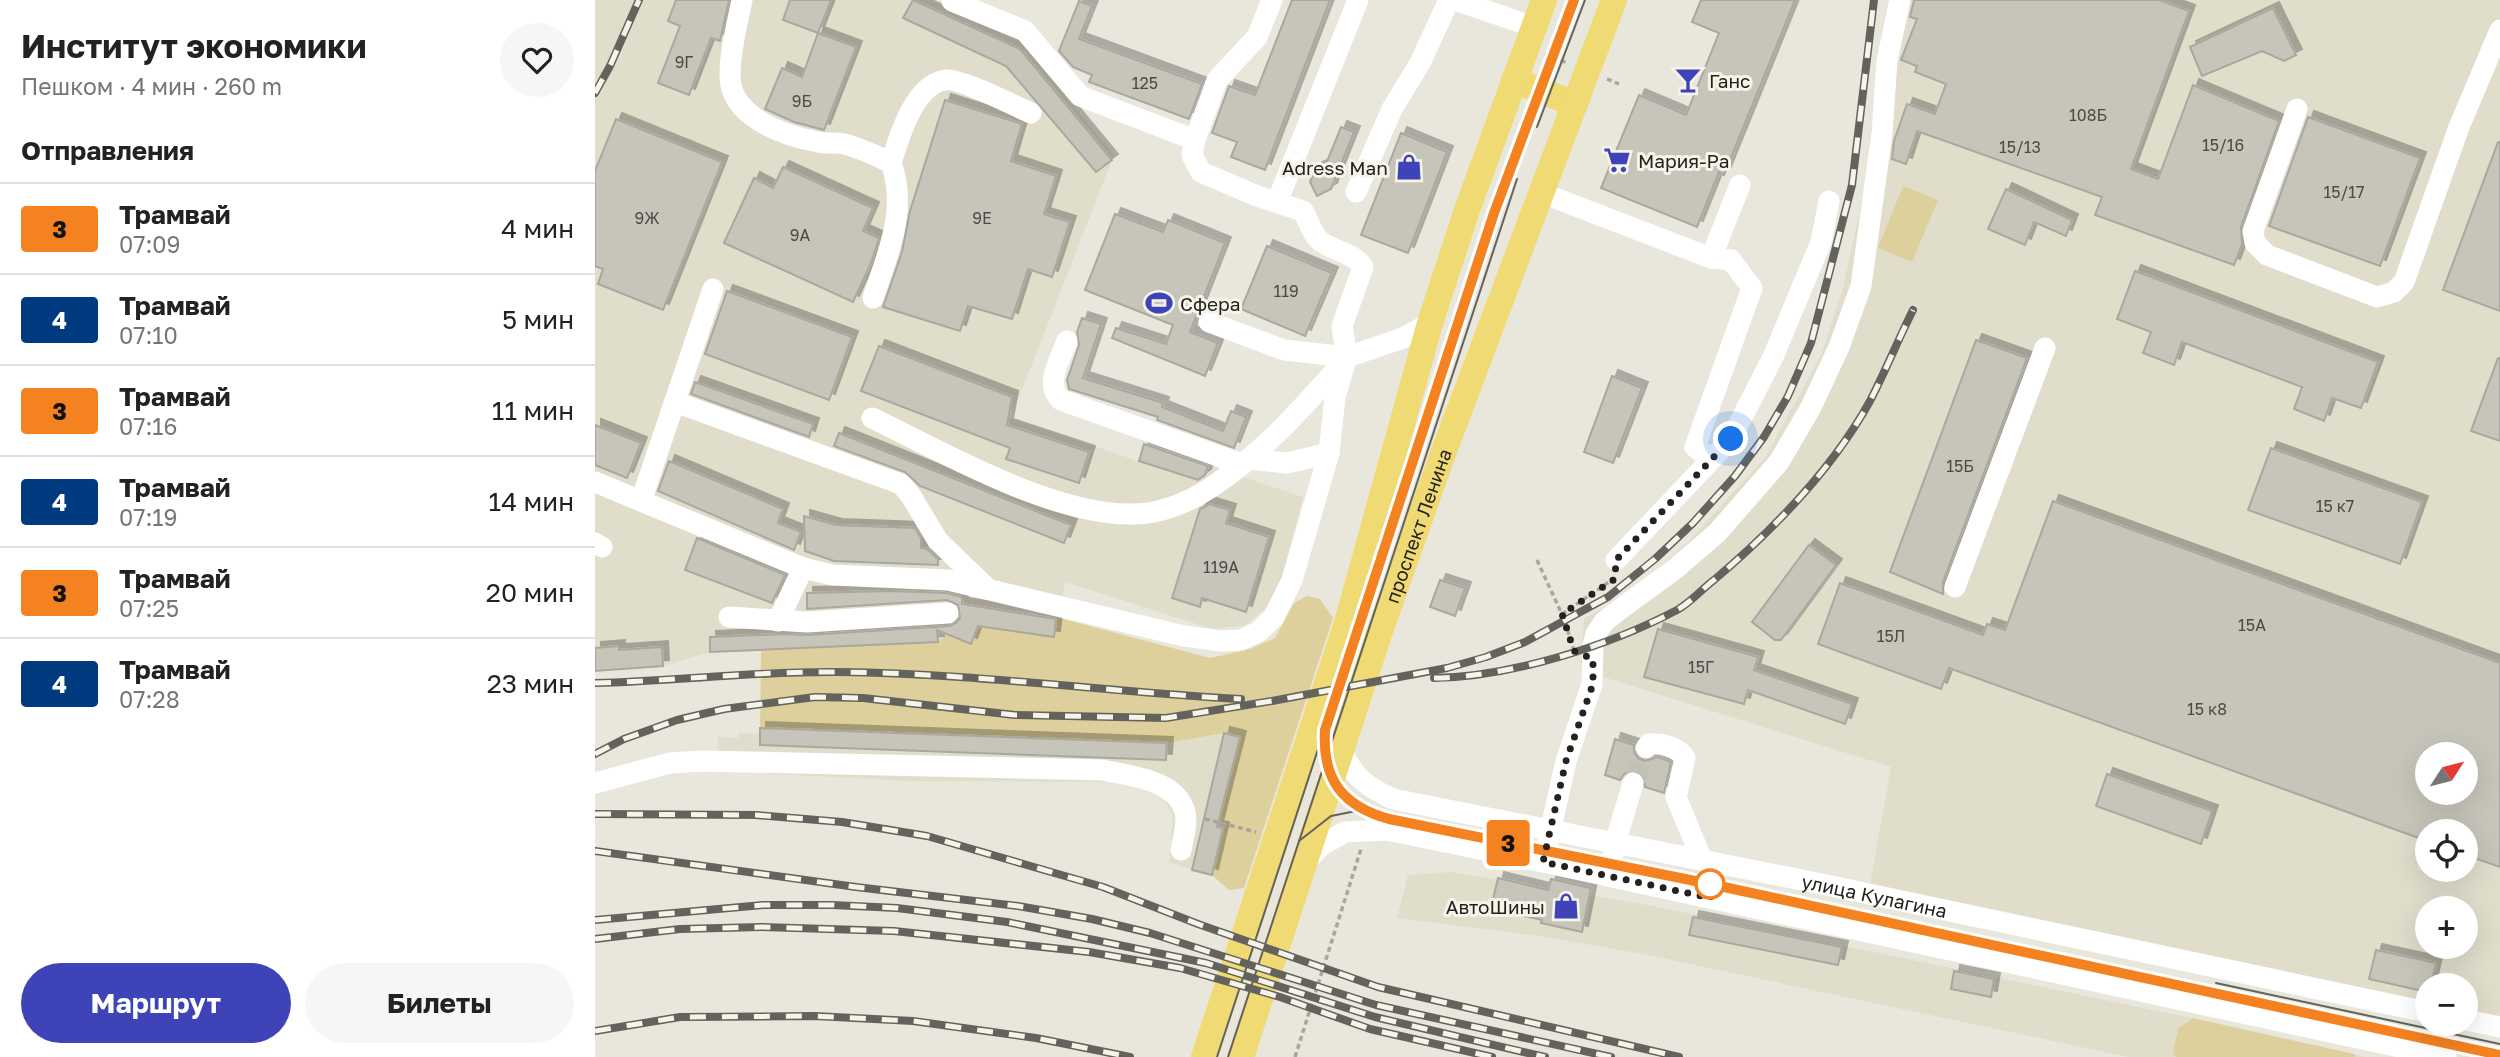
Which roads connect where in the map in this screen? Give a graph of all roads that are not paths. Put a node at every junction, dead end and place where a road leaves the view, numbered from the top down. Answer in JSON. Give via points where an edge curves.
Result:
{"nodes":[{"id":1,"x":742,"y":0,"type":"edge"},
{"id":2,"x":1272,"y":0,"type":"edge"},
{"id":3,"x":1359,"y":0,"type":"edge"},
{"id":4,"x":1449,"y":0,"type":"edge"},
{"id":5,"x":1455,"y":0,"type":"edge"},
{"id":6,"x":1545,"y":0,"type":"edge"},
{"id":7,"x":1614,"y":0,"type":"edge"},
{"id":8,"x":1900,"y":0,"type":"edge"},
{"id":9,"x":952,"y":1,"type":"edge"},
{"id":10,"x":2500,"y":30,"type":"edge"},
{"id":11,"x":1530,"y":37,"type":"junction"},
{"id":12,"x":1514,"y":80,"type":"junction"},
{"id":13,"x":1575,"y":104,"type":"junction"},
{"id":14,"x":2297,"y":109,"type":"dead end"},
{"id":15,"x":1031,"y":113,"type":"dead end"},
{"id":16,"x":1195,"y":140,"type":"junction"},
{"id":17,"x":891,"y":163,"type":"junction"},
{"id":18,"x":1740,"y":185,"type":"dead end"},
{"id":19,"x":1356,"y":192,"type":"dead end"},
{"id":20,"x":1542,"y":193,"type":"junction"},
{"id":21,"x":1829,"y":201,"type":"dead end"},
{"id":22,"x":1277,"y":202,"type":"junction"},
{"id":23,"x":1711,"y":258,"type":"junction"},
{"id":24,"x":713,"y":289,"type":"dead end"},
{"id":25,"x":873,"y":298,"type":"dead end"},
{"id":26,"x":1209,"y":322,"type":"dead end"},
{"id":27,"x":1430,"y":323,"type":"junction"},
{"id":28,"x":1067,"y":341,"type":"dead end"},
{"id":29,"x":2045,"y":348,"type":"dead end"},
{"id":30,"x":1347,"y":358,"type":"junction"},
{"id":31,"x":675,"y":402,"type":"junction"},
{"id":32,"x":872,"y":418,"type":"dead end"},
{"id":33,"x":1329,"y":453,"type":"junction"},
{"id":34,"x":1711,"y":459,"type":"junction"},
{"id":35,"x":1245,"y":461,"type":"junction"},
{"id":36,"x":595,"y":482,"type":"edge"},
{"id":37,"x":641,"y":501,"type":"junction"},
{"id":38,"x":1616,"y":560,"type":"road end"},
{"id":39,"x":803,"y":568,"type":"junction"},
{"id":40,"x":1955,"y":587,"type":"dead end"},
{"id":41,"x":987,"y":589,"type":"junction"},
{"id":42,"x":948,"y":613,"type":"dead end"},
{"id":43,"x":729,"y":617,"type":"dead end"},
{"id":44,"x":778,"y":621,"type":"junction"},
{"id":45,"x":1344,"y":743,"type":"junction"},
{"id":46,"x":1646,"y":748,"type":"dead end"},
{"id":47,"x":595,"y":783,"type":"edge"},
{"id":48,"x":1633,"y":783,"type":"tunnel mouth"},
{"id":49,"x":1550,"y":832,"type":"junction"},
{"id":50,"x":1615,"y":844,"type":"junction"},
{"id":51,"x":1181,"y":850,"type":"dead end"},
{"id":52,"x":1702,"y":860,"type":"junction"},
{"id":53,"x":1543,"y":862,"type":"junction"},
{"id":54,"x":1302,"y":871,"type":"junction"},
{"id":55,"x":1609,"y":876,"type":"junction"},
{"id":56,"x":1817,"y":883,"type":"junction"},
{"id":57,"x":1812,"y":920,"type":"junction"},
{"id":58,"x":2415,"y":1009,"type":"edge"},
{"id":59,"x":2478,"y":1022,"type":"edge"},
{"id":60,"x":2500,"y":1027,"type":"edge"},
{"id":61,"x":1204,"y":1057,"type":"edge"},
{"id":62,"x":1241,"y":1057,"type":"edge"},
{"id":63,"x":2447,"y":1057,"type":"edge"}],
"edges":[{"from":1,"to":17,"type":"street","via":[[729,78],[736,97],[751,115],[768,127],[822,143],[841,143]]},
{"from":2,"to":16,"type":"street","via":[[1257,37],[1217,80]]},
{"from":3,"to":22,"type":"street"},
{"from":4,"to":19,"type":"street","via":[[1392,109]]},
{"from":5,"to":11,"type":"street"},
{"from":6,"to":11,"type":"main road","name":"проспект Ленина"},
{"from":7,"to":13,"type":"main road","name":"проспект Ленина"},
{"from":8,"to":49,"type":"street","via":[[1887,61],[1861,286],[1839,347],[1779,462],[1717,533],[1604,622],[1596,634],[1593,684],[1566,761]]},
{"from":9,"to":16,"type":"street","via":[[1025,31],[1080,96]]},
{"from":10,"to":14,"type":"street","via":[[2459,127],[2404,282],[2394,292],[2377,297],[2267,255],[2255,243],[2253,231]]},
{"from":11,"to":12,"type":"main road","name":"проспект Ленина"},
{"from":12,"to":13,"type":"main road"},
{"from":12,"to":27,"type":"main road","name":"проспект Ленина"},
{"from":13,"to":20,"type":"main road","name":"проспект Ленина"},
{"from":15,"to":17,"type":"street","via":[[947,79],[933,85],[913,105]]},
{"from":16,"to":22,"type":"street","via":[[1192,155],[1201,172]]},
{"from":17,"to":25,"type":"street","via":[[897,181],[897,225]]},
{"from":18,"to":23,"type":"street"},
{"from":20,"to":23,"type":"street"},
{"from":20,"to":45,"type":"main road","name":"проспект Ленина","via":[[1441,459]]},
{"from":21,"to":34,"type":"street","via":[[1821,242],[1773,357],[1731,439]]},
{"from":22,"to":30,"type":"street","via":[[1303,211],[1318,239],[1363,267],[1342,327]]},
{"from":23,"to":34,"type":"street","via":[[1731,260],[1752,288],[1695,447]]},
{"from":24,"to":31,"type":"street"},
{"from":26,"to":30,"type":"street","via":[[1284,350]]},
{"from":27,"to":30,"type":"street"},
{"from":27,"to":61,"type":"main road","name":"проспект Ленина","via":[[1347,623]]},
{"from":28,"to":35,"type":"street","via":[[1052,383],[1061,400]]},
{"from":29,"to":40,"type":"street"},
{"from":30,"to":33,"type":"street","via":[[1335,397]]},
{"from":30,"to":35,"type":"street","via":[[1282,431]]},
{"from":31,"to":37,"type":"street"},
{"from":31,"to":41,"type":"street","via":[[901,484],[938,541]]},
{"from":32,"to":35,"type":"street","via":[[1024,489],[1083,509],[1135,514],[1162,509],[1213,486]]},
{"from":33,"to":35,"type":"street","via":[[1287,463]]},
{"from":33,"to":41,"type":"street","via":[[1292,580],[1274,617],[1241,640],[1184,636]]},
{"from":34,"to":38,"type":"street"},
{"from":36,"to":37,"type":"street"},
{"from":37,"to":39,"type":"street"},
{"from":39,"to":41,"type":"street","via":[[834,575],[948,580]]},
{"from":39,"to":44,"type":"street"},
{"from":42,"to":44,"type":"street"},
{"from":43,"to":44,"type":"street"},
{"from":45,"to":49,"type":"street","name":"улица Кулагина","via":[[1347,764],[1357,778],[1393,799]]},
{"from":45,"to":54,"type":"main road","name":"проспект Ленина"},
{"from":46,"to":52,"type":"street","via":[[1659,743],[1681,751],[1685,758],[1676,797]]},
{"from":47,"to":51,"type":"street","via":[[670,763],[703,761],[1102,770],[1141,778],[1167,788],[1179,799],[1186,814]]},
{"from":48,"to":50,"type":"street"},
{"from":49,"to":50,"type":"street","name":"улица Кулагина"},
{"from":49,"to":53,"type":"street"},
{"from":50,"to":52,"type":"street","name":"улица Кулагина"},
{"from":50,"to":55,"type":"street"},
{"from":52,"to":56,"type":"street","name":"улица Кулагина"},
{"from":53,"to":54,"type":"street","name":"улица Кулагина","via":[[1372,829],[1335,836]]},
{"from":53,"to":55,"type":"street","name":"улица Кулагина"},
{"from":54,"to":62,"type":"main road","name":"проспект Ленина"},
{"from":55,"to":57,"type":"street","name":"улица Кулагина"},
{"from":56,"to":57,"type":"street"},
{"from":56,"to":58,"type":"street","name":"улица Кулагина"},
{"from":57,"to":63,"type":"street","name":"улица Кулагина"},
{"from":59,"to":60,"type":"street"}]}
